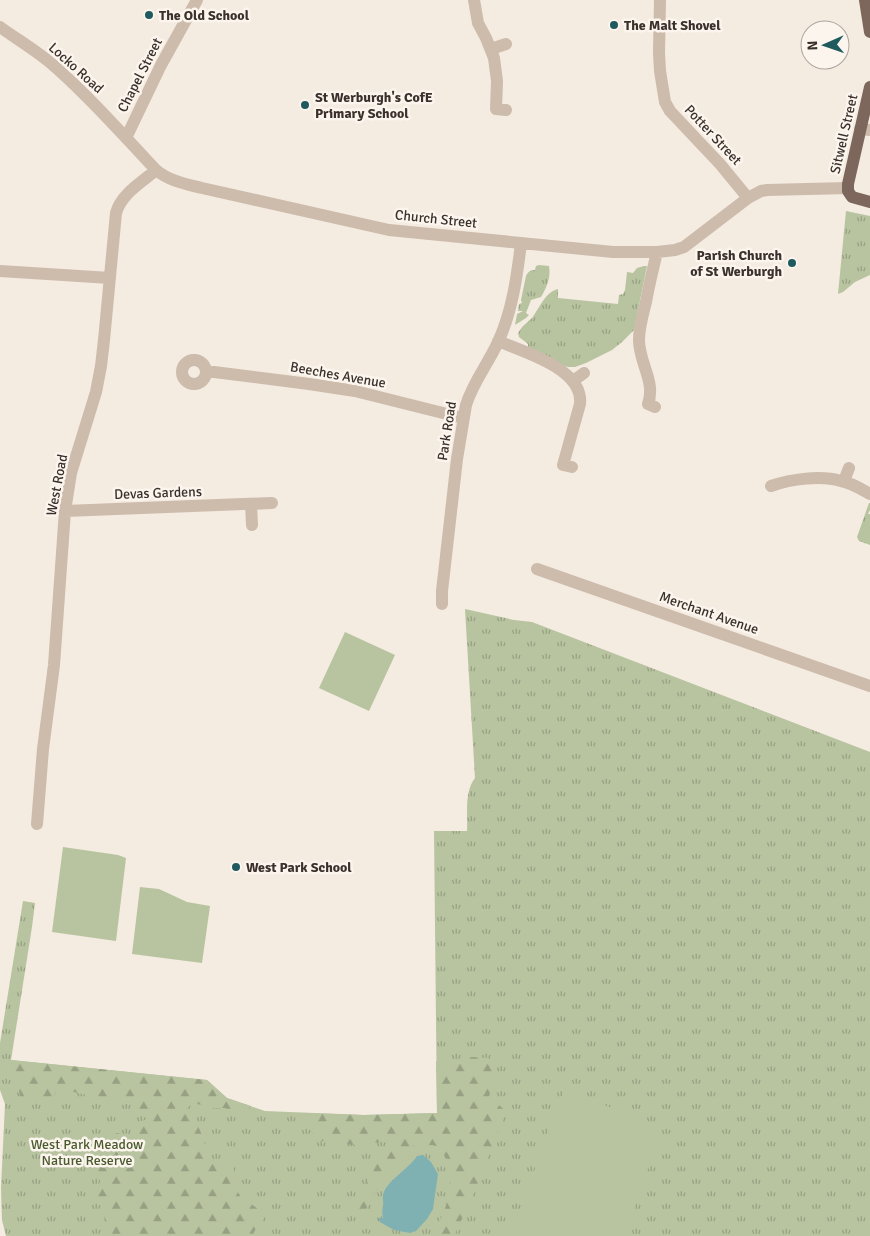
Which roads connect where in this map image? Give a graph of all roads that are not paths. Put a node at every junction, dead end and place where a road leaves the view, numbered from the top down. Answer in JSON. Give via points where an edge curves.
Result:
{"nodes":[{"id":1,"x":197,"y":0,"type":"edge"},
{"id":2,"x":474,"y":0,"type":"edge"},
{"id":3,"x":660,"y":0,"type":"edge"},
{"id":4,"x":865,"y":0,"type":"edge"},
{"id":5,"x":0,"y":27,"type":"edge"},
{"id":6,"x":870,"y":32,"type":"edge"},
{"id":7,"x":506,"y":44,"type":"dead end"},
{"id":8,"x":491,"y":49,"type":"junction"},
{"id":9,"x":870,"y":87,"type":"edge"},
{"id":10,"x":506,"y":110,"type":"dead end"},
{"id":11,"x":865,"y":129,"type":"edge"},
{"id":12,"x":126,"y":138,"type":"junction"},
{"id":13,"x":156,"y":170,"type":"junction"},
{"id":14,"x":848,"y":188,"type":"junction"},
{"id":15,"x":748,"y":198,"type":"junction"},
{"id":16,"x":870,"y":202,"type":"edge"},
{"id":17,"x":521,"y":244,"type":"junction"},
{"id":18,"x":657,"y":252,"type":"junction"},
{"id":19,"x":0,"y":271,"type":"edge"},
{"id":20,"x":110,"y":278,"type":"junction"},
{"id":21,"x":498,"y":341,"type":"junction"},
{"id":22,"x":206,"y":371,"type":"dead end"},
{"id":23,"x":584,"y":374,"type":"dead end"},
{"id":24,"x":573,"y":381,"type":"junction"},
{"id":25,"x":655,"y":407,"type":"dead end"},
{"id":26,"x":463,"y":418,"type":"junction"},
{"id":27,"x":572,"y":467,"type":"dead end"},
{"id":28,"x":849,"y":468,"type":"dead end"},
{"id":29,"x":844,"y":481,"type":"junction"},
{"id":30,"x":771,"y":486,"type":"dead end"},
{"id":31,"x":870,"y":494,"type":"edge"},
{"id":32,"x":272,"y":503,"type":"dead end"},
{"id":33,"x":251,"y":504,"type":"junction"},
{"id":34,"x":66,"y":512,"type":"junction"},
{"id":35,"x":252,"y":525,"type":"dead end"},
{"id":36,"x":537,"y":569,"type":"dead end"},
{"id":37,"x":442,"y":604,"type":"dead end"},
{"id":38,"x":870,"y":686,"type":"edge"},
{"id":39,"x":37,"y":824,"type":"dead end"}],
"edges":[{"from":1,"to":12,"type":"street","name":"Chapel Street","via":[[161,64]]},
{"from":2,"to":8,"type":"street","via":[[478,22]]},
{"from":3,"to":15,"type":"street","name":"Potter Street","via":[[659,54],[665,102]]},
{"from":4,"to":6,"type":"main road"},
{"from":5,"to":12,"type":"street","name":"Locko Road","via":[[59,70]]},
{"from":7,"to":8,"type":"street"},
{"from":8,"to":10,"type":"street","via":[[496,73],[496,109]]},
{"from":9,"to":11,"type":"main road","name":"Sitwell Street"},
{"from":11,"to":14,"type":"main road","name":"Sitwell Street"},
{"from":12,"to":13,"type":"street","name":"Church Street"},
{"from":13,"to":17,"type":"street","name":"Church Street","via":[[181,183],[389,230]]},
{"from":13,"to":20,"type":"street","name":"West Road","via":[[126,194],[118,208]]},
{"from":14,"to":15,"type":"street","name":"Church Street","via":[[767,190]]},
{"from":14,"to":16,"type":"main road","via":[[852,197]]},
{"from":15,"to":18,"type":"street","name":"Church Street","via":[[684,247]]},
{"from":17,"to":18,"type":"street","name":"Church Street","via":[[612,252]]},
{"from":17,"to":21,"type":"street","name":"Park Road","via":[[515,285]]},
{"from":18,"to":25,"type":"street","via":[[639,341],[650,382],[648,404]]},
{"from":19,"to":20,"type":"street"},
{"from":20,"to":34,"type":"street","name":"West Road","via":[[101,366],[71,473]]},
{"from":21,"to":24,"type":"street","via":[[551,364]]},
{"from":21,"to":26,"type":"street","name":"Park Road","via":[[470,391]]},
{"from":22,"to":26,"type":"street","name":"Beeches Avenue","via":[[355,391]]},
{"from":23,"to":24,"type":"street"},
{"from":24,"to":27,"type":"street","via":[[581,398],[563,465]]},
{"from":26,"to":37,"type":"street","name":"Park Road"},
{"from":28,"to":29,"type":"street"},
{"from":29,"to":30,"type":"street","via":[[804,479]]},
{"from":29,"to":31,"type":"street"},
{"from":32,"to":33,"type":"street","name":"Devas Gardens"},
{"from":33,"to":34,"type":"street","name":"Devas Gardens"},
{"from":33,"to":35,"type":"street"},
{"from":34,"to":39,"type":"street","name":"West Road"},
{"from":36,"to":38,"type":"street","name":"Merchant Avenue"}]}
